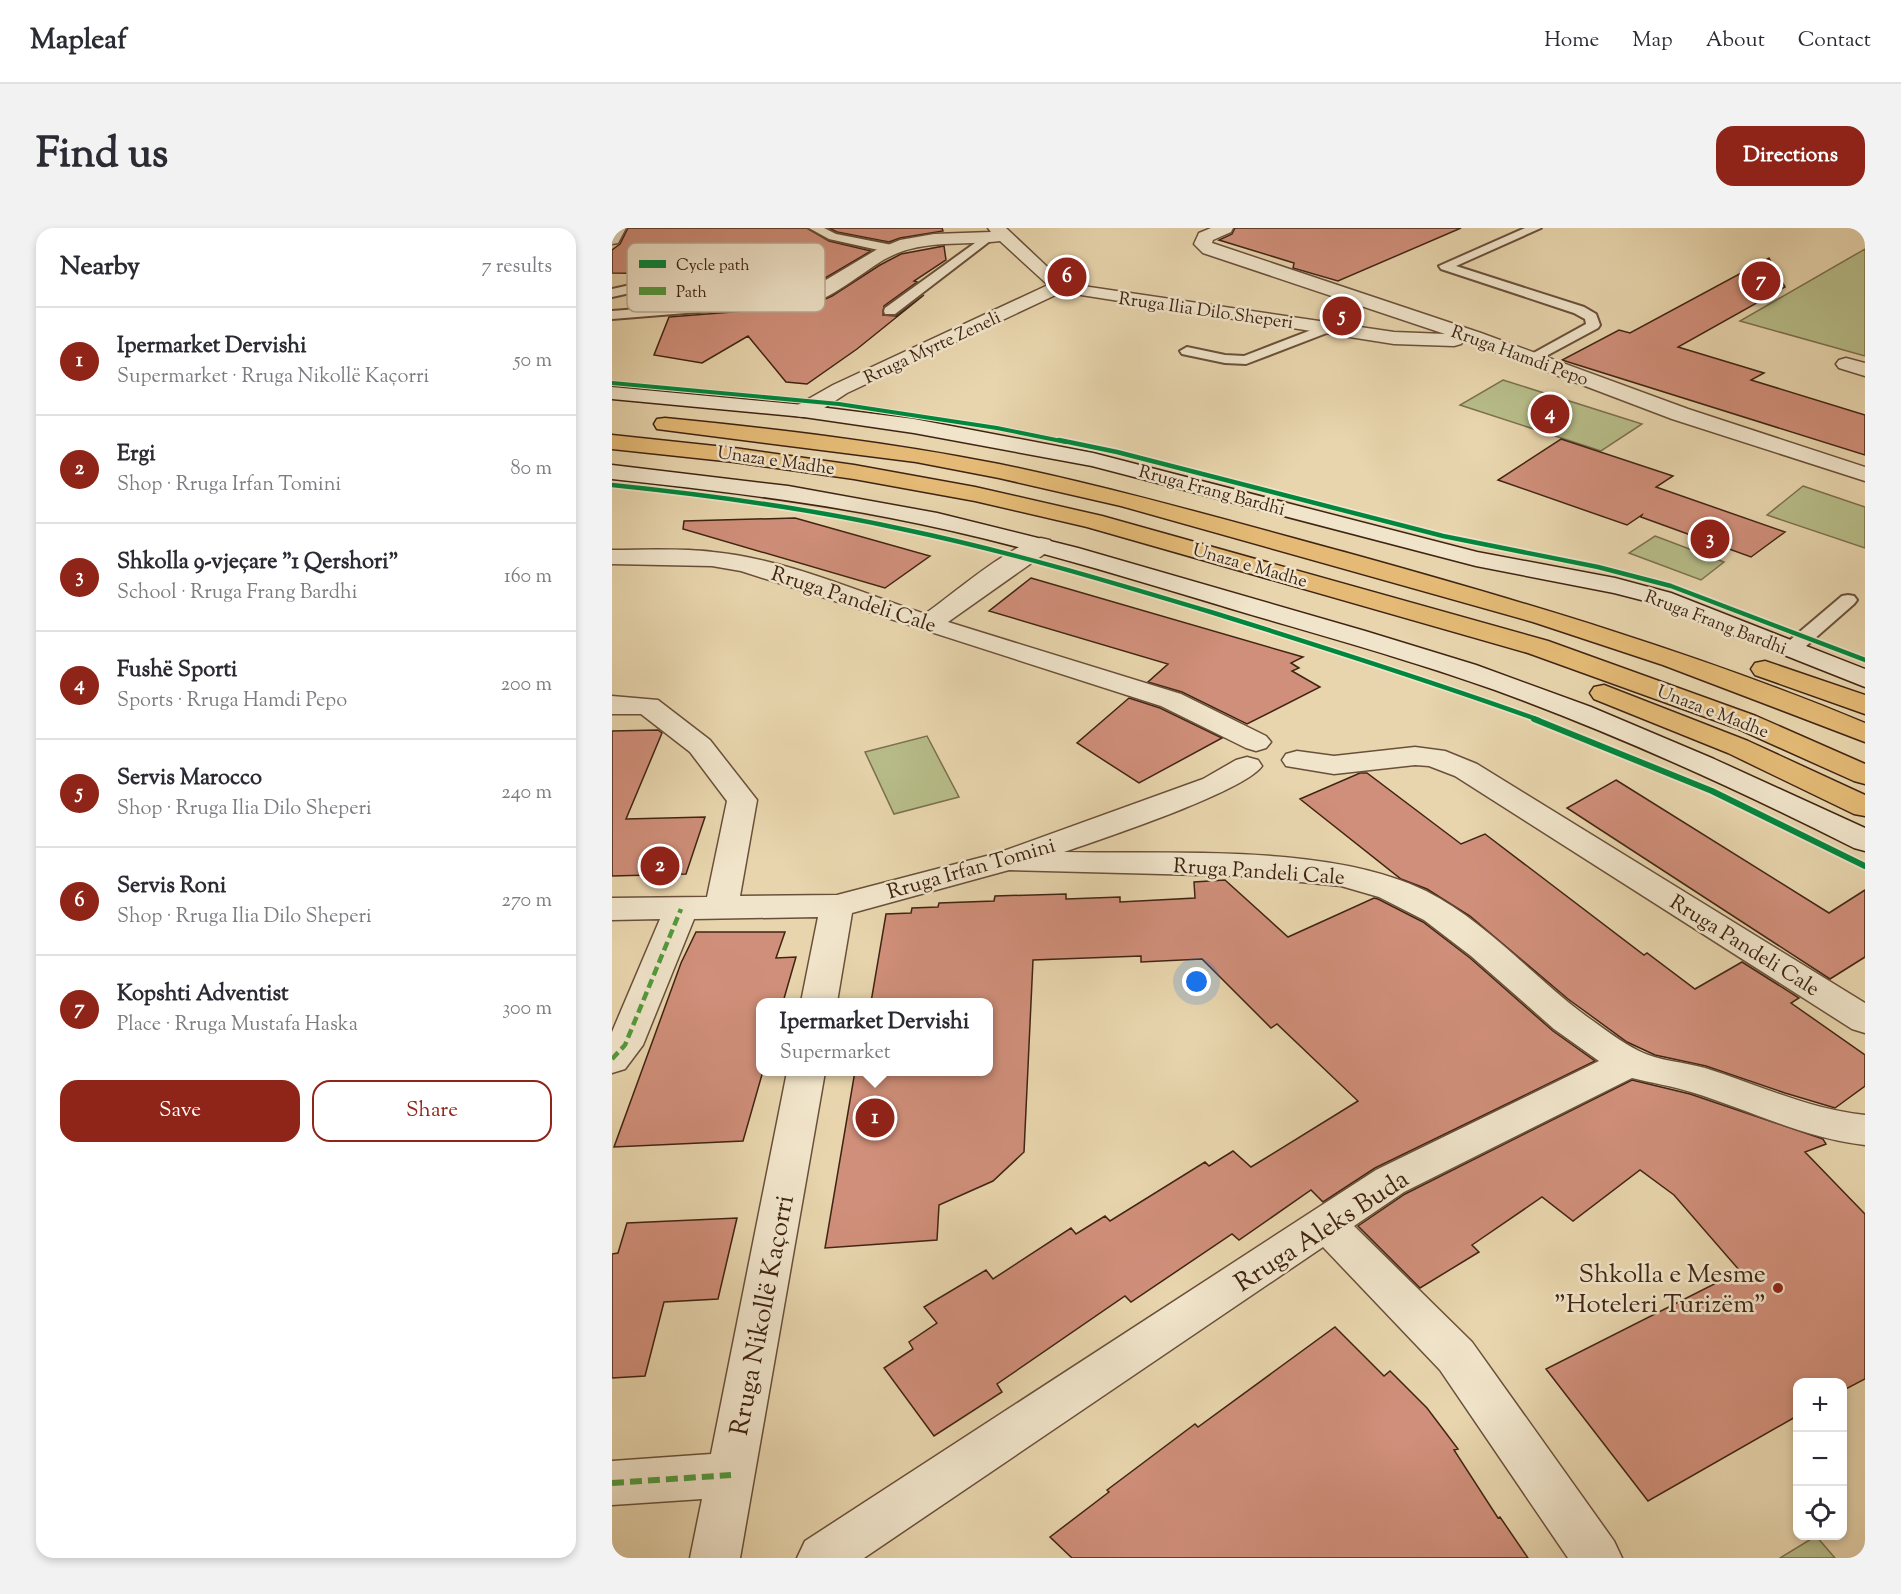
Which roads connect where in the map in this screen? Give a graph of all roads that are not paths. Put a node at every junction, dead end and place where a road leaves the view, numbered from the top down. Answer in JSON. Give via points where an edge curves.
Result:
{"nodes":[{"id":1,"x":618,"y":228,"type":"edge"},
{"id":2,"x":815,"y":228,"type":"edge"},
{"id":3,"x":1225,"y":228,"type":"edge"},
{"id":4,"x":1535,"y":228,"type":"edge"},
{"id":5,"x":995,"y":234,"type":"edge"},
{"id":6,"x":612,"y":239,"type":"edge"},
{"id":7,"x":892,"y":249,"type":"junction"},
{"id":8,"x":1061,"y":286,"type":"junction"},
{"id":9,"x":825,"y":289,"type":"edge"},
{"id":10,"x":627,"y":290,"type":"edge"},
{"id":11,"x":612,"y":293,"type":"edge"},
{"id":12,"x":890,"y":311,"type":"dead end"},
{"id":13,"x":644,"y":312,"type":"edge"},
{"id":14,"x":612,"y":315,"type":"edge"},
{"id":15,"x":1327,"y":328,"type":"junction"},
{"id":16,"x":1474,"y":337,"type":"junction"},
{"id":17,"x":1187,"y":351,"type":"dead end"},
{"id":18,"x":1533,"y":359,"type":"junction"},
{"id":19,"x":612,"y":393,"type":"edge"},
{"id":20,"x":804,"y":411,"type":"junction"},
{"id":21,"x":647,"y":422,"type":"dead end"},
{"id":22,"x":612,"y":441,"type":"edge"},
{"id":23,"x":612,"y":472,"type":"edge"},
{"id":24,"x":1865,"y":474,"type":"edge"},
{"id":25,"x":1167,"y":511,"type":"junction"},
{"id":26,"x":1130,"y":531,"type":"junction"},
{"id":27,"x":1041,"y":545,"type":"junction"},
{"id":28,"x":612,"y":557,"type":"edge"},
{"id":29,"x":1848,"y":600,"type":"dead end"},
{"id":30,"x":928,"y":624,"type":"junction"},
{"id":31,"x":1790,"y":650,"type":"junction"},
{"id":32,"x":1865,"y":679,"type":"edge"},
{"id":33,"x":612,"y":705,"type":"edge"},
{"id":34,"x":1865,"y":705,"type":"edge"},
{"id":35,"x":1865,"y":733,"type":"edge"},
{"id":36,"x":1251,"y":754,"type":"junction"},
{"id":37,"x":1865,"y":775,"type":"edge"},
{"id":38,"x":1865,"y":807,"type":"edge"},
{"id":39,"x":1865,"y":841,"type":"edge"},
{"id":40,"x":1009,"y":860,"type":"junction"},
{"id":41,"x":837,"y":906,"type":"junction"},
{"id":42,"x":612,"y":909,"type":"edge"},
{"id":43,"x":681,"y":909,"type":"junction"},
{"id":44,"x":722,"y":909,"type":"junction"},
{"id":45,"x":820,"y":998,"type":"edge"},
{"id":46,"x":1865,"y":1020,"type":"edge"},
{"id":47,"x":612,"y":1059,"type":"edge"},
{"id":48,"x":1629,"y":1063,"type":"junction"},
{"id":49,"x":805,"y":1076,"type":"edge"},
{"id":50,"x":1865,"y":1130,"type":"edge"},
{"id":51,"x":1326,"y":1224,"type":"junction"},
{"id":52,"x":731,"y":1475,"type":"junction"},
{"id":53,"x":612,"y":1483,"type":"edge"},
{"id":54,"x":715,"y":1558,"type":"edge"},
{"id":55,"x":822,"y":1558,"type":"edge"},
{"id":56,"x":1597,"y":1558,"type":"edge"}],
"edges":[{"from":1,"to":6,"type":"street"},
{"from":2,"to":7,"type":"lane","via":[[833,237]]},
{"from":3,"to":16,"type":"street","name":"Rruga Hamdi Pepo","via":[[1205,237],[1203,244]]},
{"from":4,"to":18,"type":"lane","via":[[1445,266],[1591,317],[1593,325]]},
{"from":5,"to":7,"type":"street","via":[[938,238]]},
{"from":5,"to":8,"type":"street","name":"Rruga Ilia Dilo Sheperi"},
{"from":5,"to":12,"type":"lane"},
{"from":7,"to":9,"type":"street"},
{"from":8,"to":15,"type":"street","name":"Rruga Ilia Dilo Sheperi"},
{"from":8,"to":20,"type":"street","name":"Rruga Myrte Zeneli","via":[[840,389]]},
{"from":10,"to":11,"type":"lane"},
{"from":13,"to":14,"type":"lane"},
{"from":15,"to":16,"type":"street","name":"Rruga Ilia Dilo Sheperi","via":[[1419,341]]},
{"from":15,"to":17,"type":"lane","via":[[1246,360]]},
{"from":16,"to":18,"type":"street","name":"Rruga Hamdi Pepo"},
{"from":18,"to":24,"type":"street","name":"Rruga Hamdi Pepo","via":[[1680,414]]},
{"from":19,"to":20,"type":"street","name":"Rruga Frang Bardhi"},
{"from":20,"to":31,"type":"street","name":"Rruga Frang Bardhi","via":[[914,426],[1093,460],[1476,559],[1615,586],[1662,598]]},
{"from":21,"to":25,"type":"highway","name":"Unaza e Madhe","via":[[872,448],[998,471]]},
{"from":22,"to":26,"type":"highway","name":"Unaza e Madhe","via":[[868,473],[1030,505]]},
{"from":23,"to":27,"type":"street","via":[[813,497]]},
{"from":25,"to":34,"type":"highway","via":[[1241,517],[1553,601],[1654,631]]},
{"from":25,"to":35,"type":"highway","name":"Unaza e Madhe","via":[[1591,630],[1729,678]]},
{"from":26,"to":37,"type":"highway","name":"Unaza e Madhe","via":[[1538,647],[1746,722]]},
{"from":26,"to":38,"type":"highway","via":[[1165,555],[1407,627],[1567,680],[1738,747]]},
{"from":27,"to":30,"type":"street"},
{"from":27,"to":39,"type":"street","via":[[1400,650],[1538,696],[1656,744]]},
{"from":28,"to":30,"type":"street","name":"Rruga Pandeli Cale","via":[[712,559],[744,564]]},
{"from":29,"to":31,"type":"lane"},
{"from":30,"to":36,"type":"street","name":"Rruga Pandeli Cale","via":[[1171,700]]},
{"from":31,"to":32,"type":"street","name":"Rruga Frang Bardhi"},
{"from":33,"to":44,"type":"street","via":[[648,706],[700,746],[742,800]]},
{"from":36,"to":40,"type":"street","name":"Rruga Irfan Tomini","via":[[1214,785]]},
{"from":36,"to":46,"type":"street","name":"Rruga Pandeli Cale","via":[[1283,742],[1295,750],[1297,760],[1334,765],[1379,758],[1434,757],[1466,770]]},
{"from":40,"to":41,"type":"street","name":"Rruga Irfan Tomini"},
{"from":40,"to":48,"type":"street","name":"Rruga Pandeli Cale","via":[[1295,869],[1346,876],[1391,889],[1435,911],[1561,1015]]},
{"from":41,"to":44,"type":"street","name":"Rruga Irfan Tomini"},
{"from":41,"to":45,"type":"street"},
{"from":42,"to":43,"type":"street","name":"Rruga Irfan Tomini"},
{"from":43,"to":44,"type":"street","name":"Rruga Irfan Tomini"},
{"from":43,"to":47,"type":"street","via":[[625,1045]]},
{"from":48,"to":50,"type":"street","via":[[1699,1081],[1799,1117]]},
{"from":48,"to":51,"type":"street","name":"Rruga Aleks Buda","via":[[1390,1181]]},
{"from":49,"to":52,"type":"street","name":"Rruga Nikollë Kaçorri"},
{"from":51,"to":55,"type":"street","name":"Rruga Aleks Buda"},
{"from":51,"to":56,"type":"street","via":[[1456,1356]]},
{"from":52,"to":53,"type":"street"},
{"from":52,"to":54,"type":"street","name":"Rruga Nikollë Kaçorri"}]}
